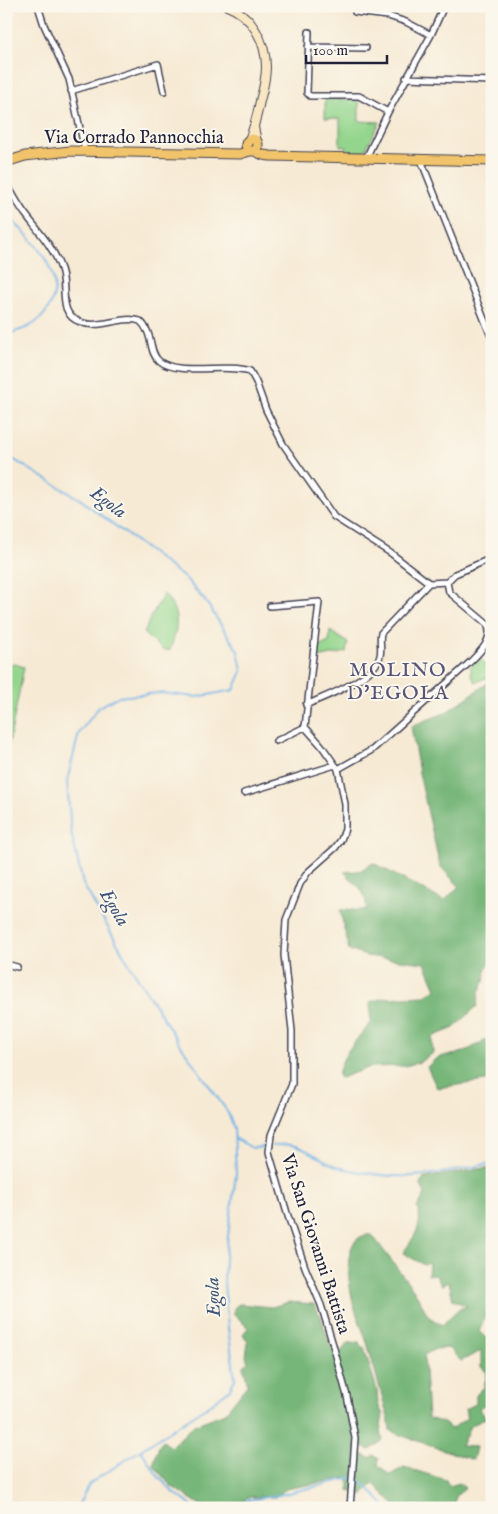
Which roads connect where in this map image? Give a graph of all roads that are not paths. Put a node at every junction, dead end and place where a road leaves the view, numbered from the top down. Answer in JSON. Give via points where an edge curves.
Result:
{"nodes":[{"id":1,"x":38,"y":6,"type":"edge"},
{"id":2,"x":227,"y":6,"type":"edge"},
{"id":3,"x":444,"y":6,"type":"edge"},
{"id":4,"x":237,"y":8,"type":"edge"},
{"id":5,"x":355,"y":12,"type":"dead end"},
{"id":6,"x":309,"y":32,"type":"dead end"},
{"id":7,"x":431,"y":35,"type":"junction"},
{"id":8,"x":308,"y":47,"type":"junction"},
{"id":9,"x":366,"y":48,"type":"dead end"},
{"id":10,"x":406,"y":78,"type":"junction"},
{"id":11,"x":492,"y":81,"type":"edge"},
{"id":12,"x":71,"y":91,"type":"junction"},
{"id":13,"x":164,"y":91,"type":"dead end"},
{"id":14,"x":388,"y":112,"type":"junction"},
{"id":15,"x":252,"y":146,"type":"junction"},
{"id":16,"x":85,"y":151,"type":"junction"},
{"id":17,"x":366,"y":158,"type":"junction"},
{"id":18,"x":421,"y":160,"type":"junction"},
{"id":19,"x":6,"y":162,"type":"edge"},
{"id":20,"x":492,"y":162,"type":"edge"},
{"id":21,"x":6,"y":182,"type":"edge"},
{"id":22,"x":492,"y":339,"type":"edge"},
{"id":23,"x":492,"y":558,"type":"edge"},
{"id":24,"x":447,"y":582,"type":"junction"},
{"id":25,"x":429,"y":583,"type":"junction"},
{"id":26,"x":270,"y":606,"type":"dead end"},
{"id":27,"x":306,"y":704,"type":"junction"},
{"id":28,"x":305,"y":727,"type":"junction"},
{"id":29,"x":276,"y":741,"type":"dead end"},
{"id":30,"x":336,"y":767,"type":"junction"},
{"id":31,"x":244,"y":793,"type":"dead end"},
{"id":32,"x":6,"y":964,"type":"edge"},
{"id":33,"x":17,"y":968,"type":"dead end"},
{"id":34,"x":350,"y":1508,"type":"edge"}],
"edges":[{"from":1,"to":12,"type":"street"},
{"from":2,"to":4,"type":"main road"},
{"from":3,"to":7,"type":"street"},
{"from":4,"to":15,"type":"main road","via":[[258,33],[265,57],[266,78]]},
{"from":5,"to":7,"type":"street","via":[[388,16]]},
{"from":6,"to":8,"type":"street"},
{"from":7,"to":10,"type":"street"},
{"from":8,"to":9,"type":"street"},
{"from":8,"to":14,"type":"street","via":[[307,94],[359,96]]},
{"from":10,"to":11,"type":"street"},
{"from":10,"to":14,"type":"street"},
{"from":12,"to":13,"type":"street","via":[[158,64]]},
{"from":12,"to":16,"type":"street"},
{"from":14,"to":17,"type":"street"},
{"from":15,"to":16,"type":"main road","name":"Via Corrado Pannocchia","via":[[233,154]]},
{"from":15,"to":17,"type":"main road","via":[[263,155]]},
{"from":16,"to":19,"type":"main road","name":"Via Corrado Pannocchia","via":[[25,156]]},
{"from":17,"to":18,"type":"main road"},
{"from":18,"to":20,"type":"main road"},
{"from":18,"to":22,"type":"street"},
{"from":21,"to":25,"type":"street","via":[[57,256],[64,276],[64,305],[69,316],[86,324],[140,320],[148,331],[156,358],[167,366],[250,371],[283,444],[334,517],[392,554]]},
{"from":23,"to":24,"type":"street","via":[[455,574]]},
{"from":24,"to":25,"type":"street"},
{"from":24,"to":30,"type":"street","via":[[449,592],[487,624],[490,638],[468,664],[372,750]]},
{"from":25,"to":27,"type":"street","via":[[381,633],[380,657],[366,675]]},
{"from":26,"to":27,"type":"street","via":[[319,602]]},
{"from":27,"to":28,"type":"street"},
{"from":28,"to":29,"type":"street"},
{"from":28,"to":30,"type":"street"},
{"from":30,"to":31,"type":"street"},
{"from":30,"to":34,"type":"street","name":"Via San Giovanni Battista","via":[[345,804],[345,828],[341,840],[300,884],[286,920],[284,955],[292,1030],[292,1084],[271,1135],[270,1150],[287,1214],[334,1345],[347,1396],[356,1438]]},
{"from":32,"to":33,"type":"street"}]}
